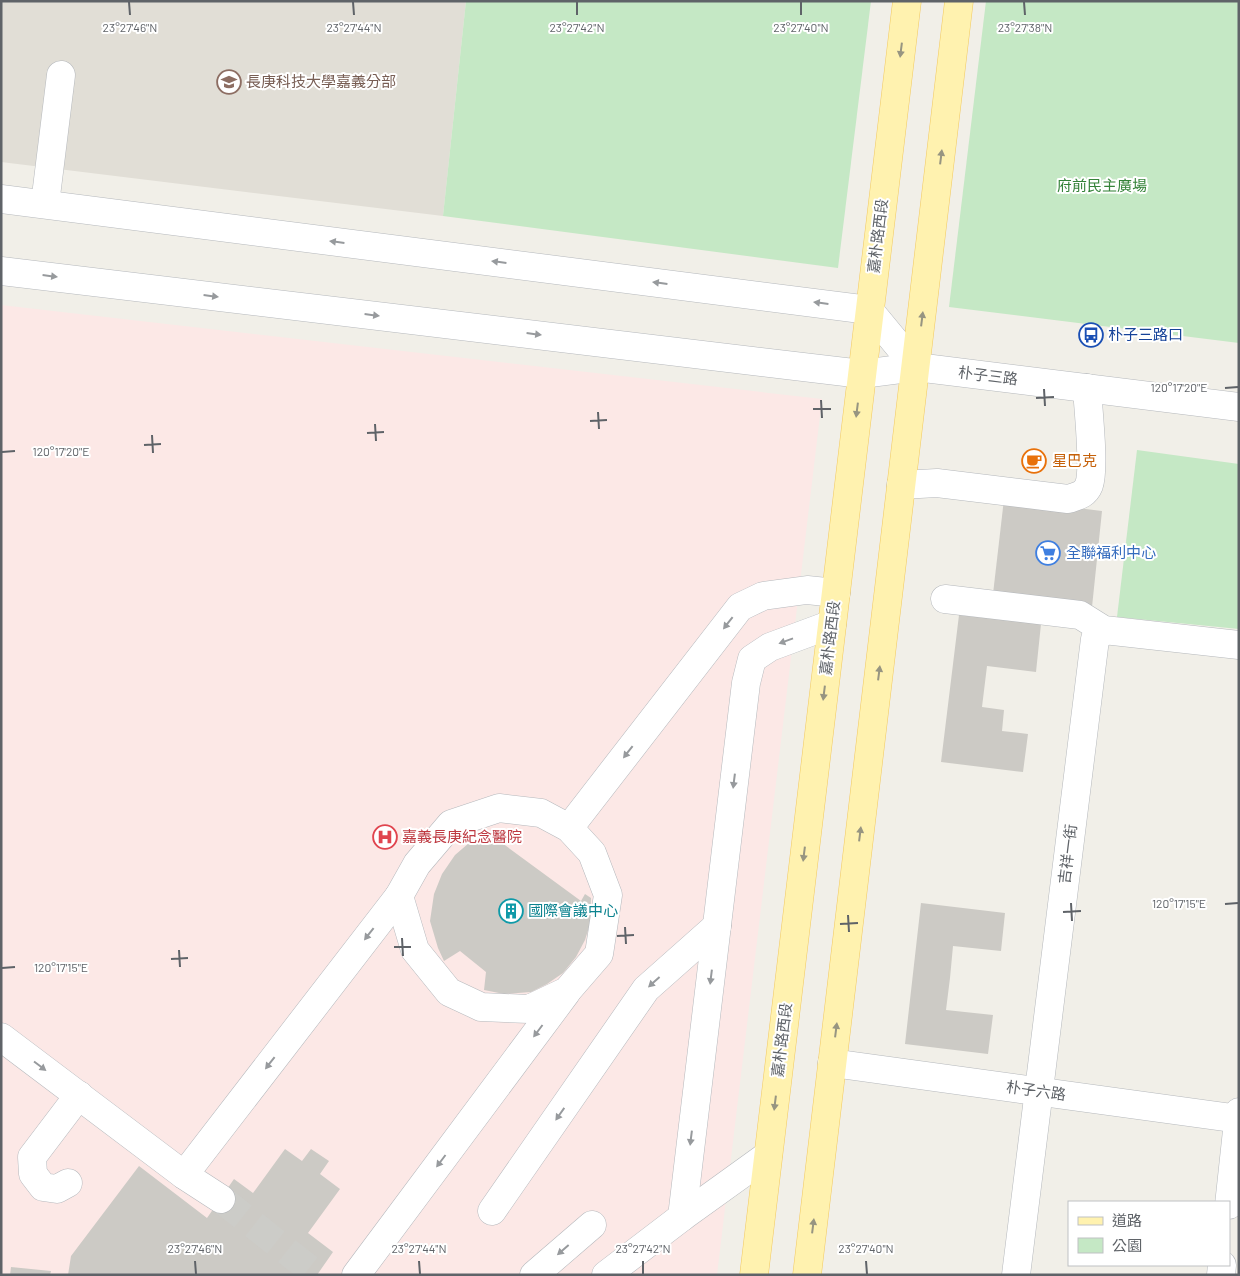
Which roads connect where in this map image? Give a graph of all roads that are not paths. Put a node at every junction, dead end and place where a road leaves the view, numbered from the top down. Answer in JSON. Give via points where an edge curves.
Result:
{"nodes":[{"id":1,"x":907,"y":1,"type":"edge"},
{"id":2,"x":959,"y":1,"type":"edge"},
{"id":3,"x":61,"y":75,"type":"dead end"},
{"id":4,"x":1,"y":199,"type":"edge"},
{"id":5,"x":45,"y":204,"type":"junction"},
{"id":6,"x":1,"y":271,"type":"edge"},
{"id":7,"x":869,"y":310,"type":"junction"},
{"id":8,"x":916,"y":367,"type":"junction"},
{"id":9,"x":862,"y":374,"type":"junction"},
{"id":10,"x":1087,"y":388,"type":"junction"},
{"id":11,"x":1239,"y":407,"type":"edge"},
{"id":12,"x":901,"y":485,"type":"junction"},
{"id":13,"x":836,"y":593,"type":"junction"},
{"id":14,"x":945,"y":599,"type":"dead end"},
{"id":15,"x":832,"y":624,"type":"junction"},
{"id":16,"x":1104,"y":630,"type":"junction"},
{"id":17,"x":1239,"y":645,"type":"edge"},
{"id":18,"x":569,"y":828,"type":"junction"},
{"id":19,"x":399,"y":896,"type":"junction"},
{"id":20,"x":716,"y":926,"type":"junction"},
{"id":21,"x":567,"y":992,"type":"junction"},
{"id":22,"x":1,"y":1037,"type":"edge"},
{"id":23,"x":832,"y":1063,"type":"junction"},
{"id":24,"x":1038,"y":1091,"type":"junction"},
{"id":25,"x":79,"y":1095,"type":"junction"},
{"id":26,"x":1238,"y":1116,"type":"edge"},
{"id":27,"x":768,"y":1155,"type":"junction"},
{"id":28,"x":184,"y":1175,"type":"junction"},
{"id":29,"x":68,"y":1183,"type":"dead end"},
{"id":30,"x":220,"y":1199,"type":"tunnel mouth"},
{"id":31,"x":1230,"y":1201,"type":"edge"},
{"id":32,"x":492,"y":1211,"type":"dead end"},
{"id":33,"x":682,"y":1217,"type":"junction"},
{"id":34,"x":592,"y":1225,"type":"dead end"},
{"id":35,"x":356,"y":1275,"type":"edge"},
{"id":36,"x":534,"y":1275,"type":"edge"},
{"id":37,"x":606,"y":1275,"type":"edge"},
{"id":38,"x":754,"y":1275,"type":"edge"},
{"id":39,"x":807,"y":1275,"type":"edge"},
{"id":40,"x":1016,"y":1275,"type":"edge"}],
"edges":[{"from":1,"to":7,"type":"main road","name":"嘉朴路西段","one_way":true},
{"from":8,"to":2,"type":"main road","one_way":true},
{"from":3,"to":5,"type":"street"},
{"from":4,"to":5,"type":"street"},
{"from":7,"to":5,"type":"street","one_way":true},
{"from":6,"to":9,"type":"street","name":"朴子三路","one_way":true},
{"from":7,"to":8,"type":"street"},
{"from":7,"to":9,"type":"main road","name":"嘉朴路西段"},
{"from":8,"to":9,"type":"street","name":"朴子三路"},
{"from":8,"to":10,"type":"street","name":"朴子三路"},
{"from":8,"to":12,"type":"main road"},
{"from":9,"to":13,"type":"main road","name":"嘉朴路西段","one_way":true},
{"from":10,"to":11,"type":"street","name":"朴子三路"},
{"from":10,"to":12,"type":"street","via":[[1091,471],[1089,485],[1081,495],[1068,499],[937,483]]},
{"from":23,"to":12,"type":"main road","one_way":true},
{"from":13,"to":15,"type":"main road","name":"嘉朴路西段"},
{"from":13,"to":18,"type":"street","one_way":true,"via":[[807,590],[763,596],[740,607]]},
{"from":14,"to":16,"type":"street","via":[[1080,615]]},
{"from":15,"to":20,"type":"street","one_way":true,"via":[[770,647],[752,659],[746,683]]},
{"from":15,"to":27,"type":"main road","name":"嘉朴路西段","one_way":true},
{"from":16,"to":17,"type":"street"},
{"from":16,"to":24,"type":"street","name":"吉祥一街","via":[[1095,639]]},
{"from":18,"to":19,"type":"street","via":[[541,813],[499,808],[451,824],[417,864]]},
{"from":18,"to":21,"type":"street","via":[[592,853],[608,895],[599,954]]},
{"from":19,"to":21,"type":"street","via":[[415,950],[449,992],[481,1007],[529,1009]]},
{"from":19,"to":28,"type":"street","one_way":true},
{"from":20,"to":32,"type":"street","one_way":true,"via":[[646,989]]},
{"from":20,"to":33,"type":"street","one_way":true},
{"from":21,"to":35,"type":"street","one_way":true},
{"from":22,"to":25,"type":"street","one_way":true},
{"from":23,"to":24,"type":"street","name":"朴子六路"},
{"from":39,"to":23,"type":"main road","one_way":true},
{"from":24,"to":26,"type":"street","name":"朴子六路"},
{"from":24,"to":40,"type":"street","name":"吉祥一街"},
{"from":25,"to":28,"type":"street"},
{"from":25,"to":29,"type":"street","via":[[32,1157],[33,1174],[43,1187],[57,1190]]},
{"from":26,"to":31,"type":"street"},
{"from":27,"to":33,"type":"street"},
{"from":27,"to":38,"type":"main road","name":"嘉朴路西段"},
{"from":28,"to":30,"type":"street"},
{"from":33,"to":37,"type":"street"},
{"from":34,"to":36,"type":"street","one_way":true}]}
